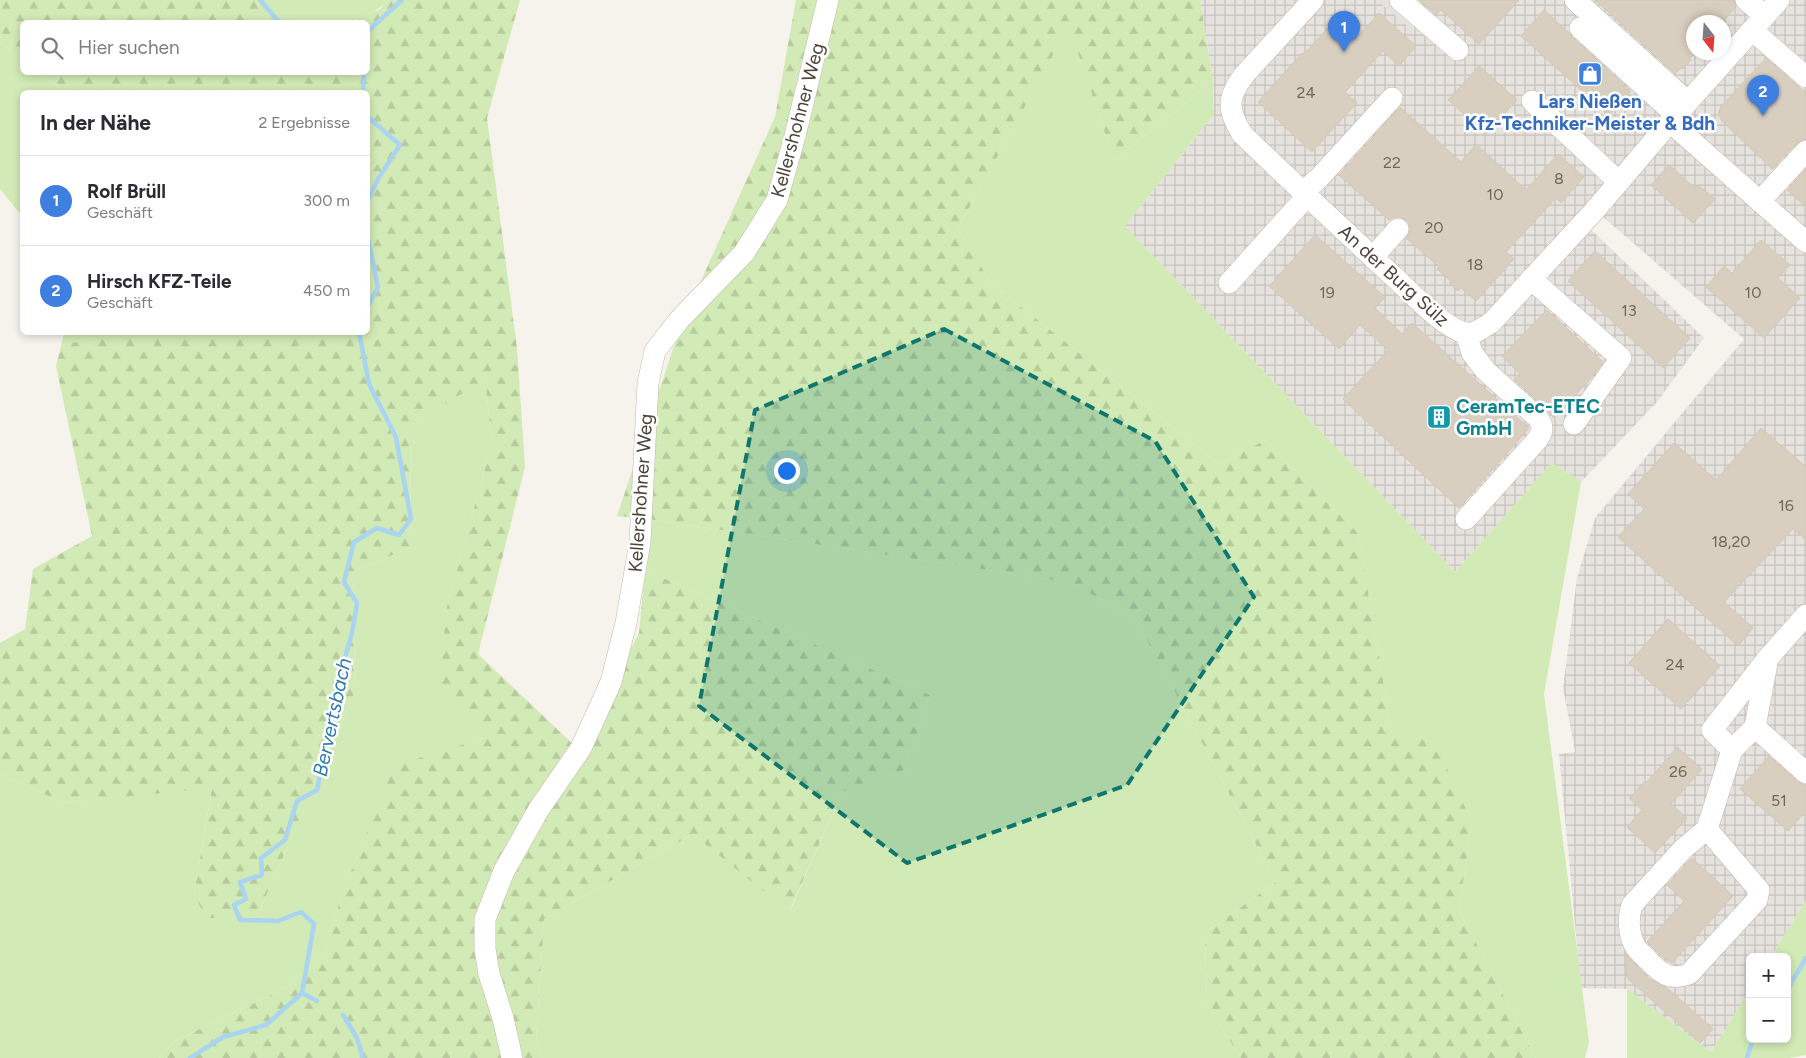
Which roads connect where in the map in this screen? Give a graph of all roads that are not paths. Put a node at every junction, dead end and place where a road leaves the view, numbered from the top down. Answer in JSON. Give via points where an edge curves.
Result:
{"nodes":[{"id":1,"x":828,"y":0,"type":"edge"},
{"id":2,"x":1313,"y":0,"type":"edge"},
{"id":3,"x":1400,"y":0,"type":"edge"},
{"id":4,"x":1575,"y":0,"type":"edge"},
{"id":5,"x":1746,"y":0,"type":"edge"},
{"id":6,"x":1779,"y":0,"type":"edge"},
{"id":7,"x":1758,"y":23,"type":"junction"},
{"id":8,"x":1580,"y":28,"type":"dead end"},
{"id":9,"x":1458,"y":50,"type":"dead end"},
{"id":10,"x":1806,"y":78,"type":"edge"},
{"id":11,"x":1392,"y":98,"type":"dead end"},
{"id":12,"x":1532,"y":101,"type":"dead end"},
{"id":13,"x":1678,"y":113,"type":"junction"},
{"id":14,"x":1806,"y":151,"type":"edge"},
{"id":15,"x":1619,"y":182,"type":"junction"},
{"id":16,"x":1305,"y":194,"type":"junction"},
{"id":17,"x":1760,"y":201,"type":"junction"},
{"id":18,"x":1398,"y":229,"type":"dead end"},
{"id":19,"x":1806,"y":242,"type":"edge"},
{"id":20,"x":1373,"y":257,"type":"junction"},
{"id":21,"x":1531,"y":279,"type":"junction"},
{"id":22,"x":1229,"y":282,"type":"dead end"},
{"id":23,"x":1466,"y":333,"type":"junction"},
{"id":24,"x":1574,"y":424,"type":"dead end"},
{"id":25,"x":1466,"y":519,"type":"dead end"},
{"id":26,"x":1806,"y":615,"type":"edge"},
{"id":27,"x":1768,"y":658,"type":"junction"},
{"id":28,"x":1755,"y":727,"type":"junction"},
{"id":29,"x":1732,"y":750,"type":"junction"},
{"id":30,"x":1806,"y":773,"type":"edge"},
{"id":31,"x":1707,"y":829,"type":"junction"},
{"id":32,"x":512,"y":1058,"type":"edge"}],
"edges":[{"from":1,"to":32,"type":"street","name":"Kellershohner Weg","via":[[777,200],[744,254],[679,320],[655,351],[648,383],[640,542],[612,682],[581,748],[539,808],[504,871],[485,919],[489,974]]},
{"from":2,"to":16,"type":"street","name":"An der Burg Sülz","via":[[1244,75],[1236,86],[1230,105],[1242,134]]},
{"from":3,"to":9,"type":"street"},
{"from":4,"to":13,"type":"street"},
{"from":5,"to":7,"type":"street"},
{"from":6,"to":7,"type":"street","name":"An der Burg Sülz"},
{"from":7,"to":10,"type":"street"},
{"from":7,"to":13,"type":"street","name":"An der Burg Sülz"},
{"from":8,"to":13,"type":"street"},
{"from":11,"to":16,"type":"street"},
{"from":12,"to":15,"type":"street"},
{"from":13,"to":15,"type":"street","name":"An der Burg Sülz"},
{"from":13,"to":17,"type":"street"},
{"from":14,"to":17,"type":"street"},
{"from":15,"to":21,"type":"street","name":"An der Burg Sülz"},
{"from":16,"to":20,"type":"street","name":"An der Burg Sülz"},
{"from":16,"to":22,"type":"street"},
{"from":17,"to":19,"type":"street"},
{"from":18,"to":20,"type":"street"},
{"from":20,"to":23,"type":"street","name":"An der Burg Sülz","via":[[1441,319]]},
{"from":21,"to":23,"type":"street","name":"An der Burg Sülz","via":[[1492,322],[1478,331]]},
{"from":21,"to":24,"type":"street","via":[[1621,358]]},
{"from":23,"to":25,"type":"street","via":[[1472,353],[1486,371],[1542,424],[1538,439]]},
{"from":26,"to":27,"type":"street"},
{"from":27,"to":28,"type":"street"},
{"from":27,"to":29,"type":"street","via":[[1712,730]]},
{"from":28,"to":29,"type":"street"},
{"from":28,"to":30,"type":"street"},
{"from":29,"to":31,"type":"street"},
{"from":31,"to":31,"type":"street","via":[[1676,856],[1632,905],[1628,915],[1634,946],[1660,973],[1668,976],[1689,974],[1757,900],[1759,890]]}]}
